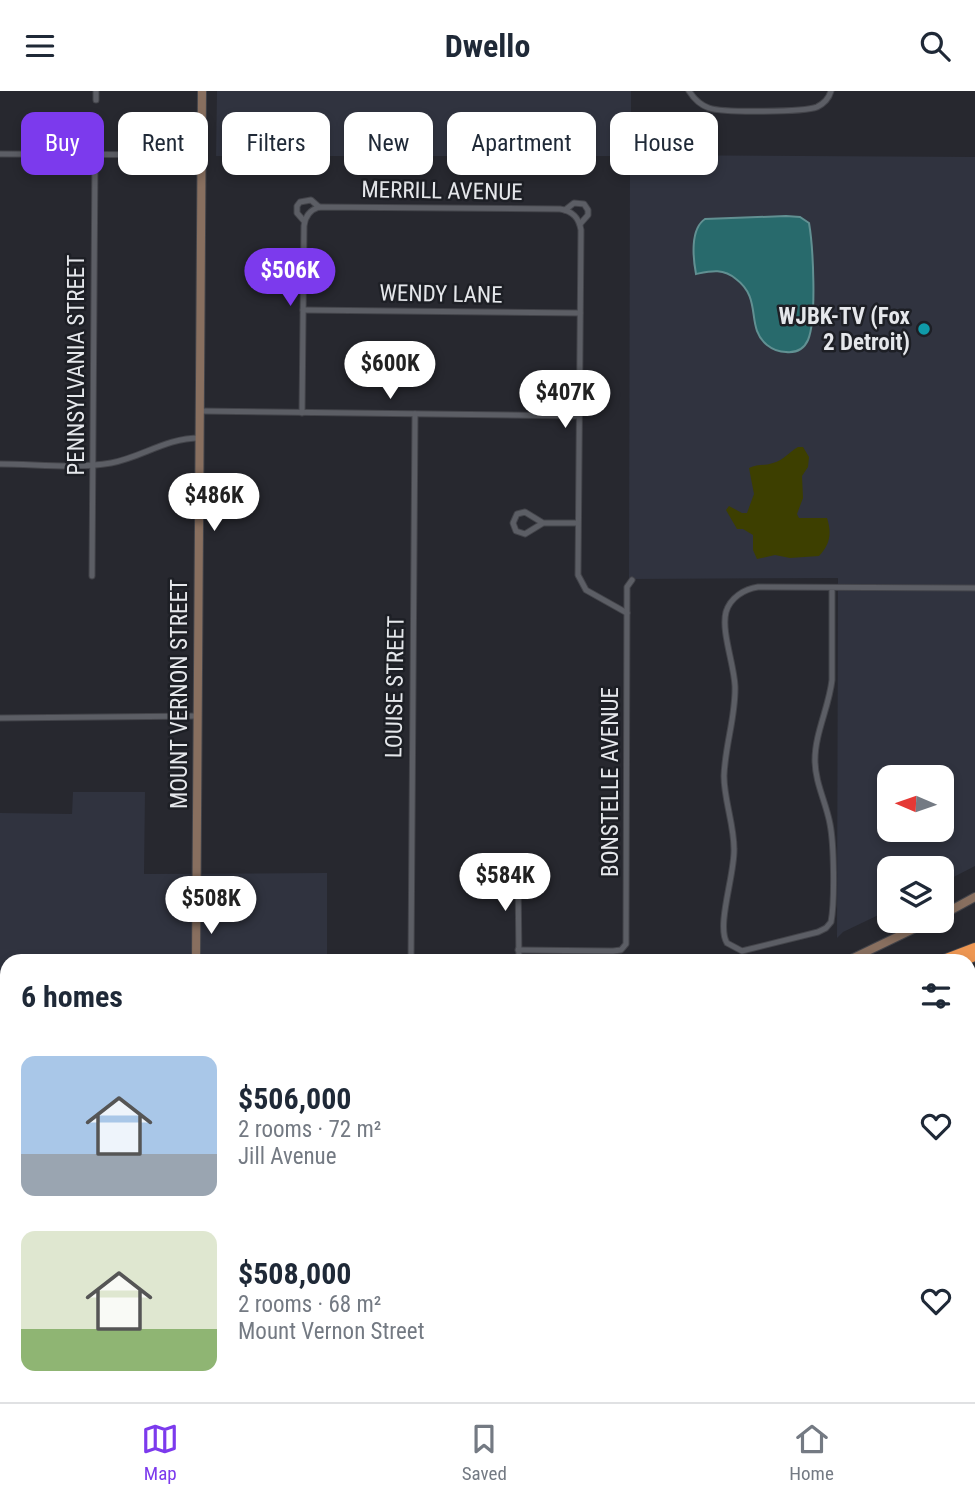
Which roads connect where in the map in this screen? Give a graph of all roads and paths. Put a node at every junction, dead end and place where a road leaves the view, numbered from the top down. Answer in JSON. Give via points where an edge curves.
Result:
{"nodes":[{"id":1,"x":96,"y":91,"type":"edge"},
{"id":2,"x":202,"y":91,"type":"edge"},
{"id":3,"x":689,"y":91,"type":"edge"},
{"id":4,"x":831,"y":91,"type":"edge"},
{"id":5,"x":96,"y":100,"type":"dead end"},
{"id":6,"x":202,"y":112,"type":"edge"},
{"id":7,"x":0,"y":153,"type":"edge"},
{"id":8,"x":21,"y":153,"type":"edge"},
{"id":9,"x":95,"y":175,"type":"edge"},
{"id":10,"x":202,"y":175,"type":"edge"},
{"id":11,"x":319,"y":207,"type":"junction"},
{"id":12,"x":565,"y":210,"type":"junction"},
{"id":13,"x":304,"y":221,"type":"junction"},
{"id":14,"x":580,"y":224,"type":"junction"},
{"id":15,"x":303,"y":310,"type":"junction"},
{"id":16,"x":580,"y":313,"type":"junction"},
{"id":17,"x":200,"y":411,"type":"junction"},
{"id":18,"x":302,"y":413,"type":"junction"},
{"id":19,"x":415,"y":414,"type":"junction"},
{"id":20,"x":579,"y":416,"type":"junction"},
{"id":21,"x":200,"y":438,"type":"junction"},
{"id":22,"x":0,"y":464,"type":"edge"},
{"id":23,"x":93,"y":465,"type":"junction"},
{"id":24,"x":542,"y":523,"type":"junction"},
{"id":25,"x":577,"y":523,"type":"junction"},
{"id":26,"x":92,"y":576,"type":"dead end"},
{"id":27,"x":632,"y":580,"type":"dead end"},
{"id":28,"x":832,"y":588,"type":"junction"},
{"id":29,"x":975,"y":588,"type":"edge"},
{"id":30,"x":627,"y":613,"type":"junction"},
{"id":31,"x":198,"y":716,"type":"junction"},
{"id":32,"x":0,"y":718,"type":"edge"},
{"id":33,"x":518,"y":875,"type":"dead end"},
{"id":34,"x":975,"y":897,"type":"edge"},
{"id":35,"x":954,"y":908,"type":"edge"},
{"id":36,"x":905,"y":933,"type":"edge"},
{"id":37,"x":518,"y":950,"type":"junction"},
{"id":38,"x":197,"y":954,"type":"edge"},
{"id":39,"x":411,"y":954,"type":"edge"},
{"id":40,"x":518,"y":954,"type":"edge"},
{"id":41,"x":862,"y":954,"type":"edge"}],
"edges":[{"from":1,"to":5,"type":"street"},
{"from":2,"to":6,"type":"street","name":"MOUNT VERNON STREET"},
{"from":3,"to":4,"type":"street","via":[[700,104],[720,110],[802,110],[821,105]]},
{"from":7,"to":8,"type":"street"},
{"from":9,"to":23,"type":"street","name":"PENNSYLVANIA STREET"},
{"from":10,"to":17,"type":"street","name":"MOUNT VERNON STREET"},
{"from":11,"to":12,"type":"street","name":"MERRILL AVENUE"},
{"from":11,"to":13,"type":"street","name":"MERRILL AVENUE"},
{"from":11,"to":13,"type":"street","via":[[311,200],[300,202],[297,213]]},
{"from":12,"to":14,"type":"street","name":"MERRILL AVENUE"},
{"from":12,"to":14,"type":"street","via":[[574,203],[584,204],[588,215]]},
{"from":13,"to":15,"type":"street"},
{"from":14,"to":16,"type":"street"},
{"from":15,"to":16,"type":"street","name":"WENDY LANE"},
{"from":15,"to":18,"type":"street"},
{"from":16,"to":20,"type":"street"},
{"from":17,"to":18,"type":"street"},
{"from":17,"to":21,"type":"street","name":"MOUNT VERNON STREET"},
{"from":18,"to":19,"type":"street"},
{"from":19,"to":20,"type":"street"},
{"from":19,"to":39,"type":"street","name":"LOUISE STREET"},
{"from":20,"to":25,"type":"street"},
{"from":21,"to":23,"type":"street","via":[[172,441],[128,459]]},
{"from":21,"to":31,"type":"street","name":"MOUNT VERNON STREET"},
{"from":22,"to":23,"type":"street"},
{"from":23,"to":26,"type":"street","name":"PENNSYLVANIA STREET"},
{"from":24,"to":24,"type":"street","via":[[525,512],[517,514],[513,523],[516,531],[525,534]]},
{"from":24,"to":25,"type":"street"},
{"from":25,"to":30,"type":"street","via":[[579,580],[590,592]]},
{"from":27,"to":30,"type":"street","name":"BONSTELLE AVENUE","via":[[627,587]]},
{"from":28,"to":28,"type":"street","via":[[752,588],[738,595],[726,611],[735,701],[724,779],[734,852],[723,932],[730,946],[742,951],[818,932],[831,922],[831,827],[815,760],[831,688]]},
{"from":28,"to":29,"type":"street"},
{"from":30,"to":37,"type":"street","name":"BONSTELLE AVENUE","via":[[628,938],[621,950]]},
{"from":31,"to":32,"type":"street"},
{"from":31,"to":38,"type":"street","name":"MOUNT VERNON STREET"},
{"from":33,"to":37,"type":"street"},
{"from":34,"to":35,"type":"street"},
{"from":36,"to":41,"type":"street"},
{"from":37,"to":40,"type":"street"}]}
